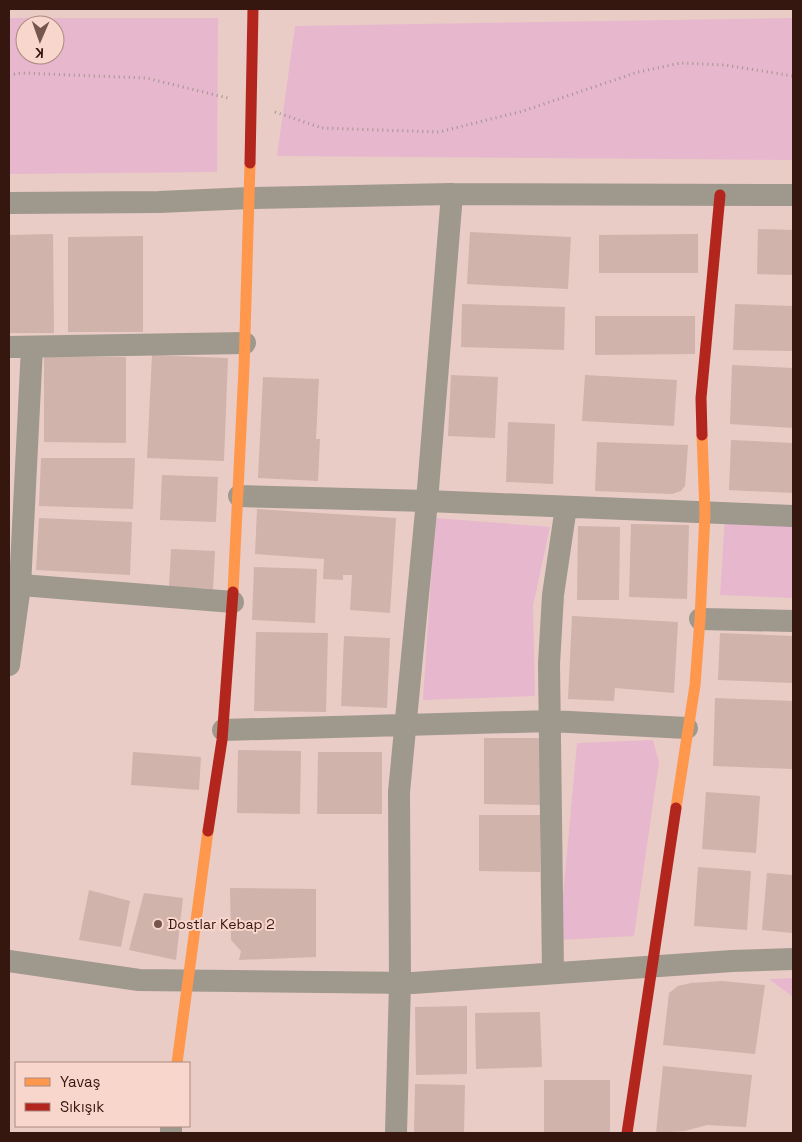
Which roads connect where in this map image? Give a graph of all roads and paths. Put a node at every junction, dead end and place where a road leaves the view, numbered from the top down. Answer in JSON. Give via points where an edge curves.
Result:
{"nodes":[{"id":1,"x":253,"y":9,"type":"edge"},
{"id":2,"x":9,"y":75,"type":"edge"},
{"id":3,"x":793,"y":76,"type":"edge"},
{"id":4,"x":251,"y":104,"type":"junction"},
{"id":5,"x":452,"y":194,"type":"junction"},
{"id":6,"x":720,"y":195,"type":"junction"},
{"id":7,"x":793,"y":195,"type":"edge"},
{"id":8,"x":250,"y":198,"type":"junction"},
{"id":9,"x":9,"y":203,"type":"edge"},
{"id":10,"x":244,"y":343,"type":"junction"},
{"id":11,"x":9,"y":347,"type":"edge"},
{"id":12,"x":32,"y":347,"type":"junction"},
{"id":13,"x":239,"y":496,"type":"junction"},
{"id":14,"x":427,"y":501,"type":"junction"},
{"id":15,"x":566,"y":507,"type":"junction"},
{"id":16,"x":705,"y":513,"type":"junction"},
{"id":17,"x":793,"y":516,"type":"edge"},
{"id":18,"x":14,"y":585,"type":"edge"},
{"id":19,"x":233,"y":602,"type":"junction"},
{"id":20,"x":700,"y":619,"type":"junction"},
{"id":21,"x":793,"y":621,"type":"edge"},
{"id":22,"x":9,"y":665,"type":"edge"},
{"id":23,"x":550,"y":721,"type":"junction"},
{"id":24,"x":406,"y":726,"type":"junction"},
{"id":25,"x":687,"y":728,"type":"junction"},
{"id":26,"x":223,"y":730,"type":"junction"},
{"id":27,"x":793,"y":959,"type":"edge"},
{"id":28,"x":9,"y":961,"type":"edge"},
{"id":29,"x":653,"y":966,"type":"junction"},
{"id":30,"x":553,"y":973,"type":"junction"},
{"id":31,"x":186,"y":980,"type":"junction"},
{"id":32,"x":400,"y":983,"type":"junction"},
{"id":33,"x":178,"y":1062,"type":"edge"},
{"id":34,"x":396,"y":1133,"type":"edge"},
{"id":35,"x":627,"y":1133,"type":"edge"}],
"edges":[{"from":1,"to":4,"type":"street"},
{"from":2,"to":4,"type":"path","via":[[146,78]]},
{"from":3,"to":4,"type":"path","via":[[725,65],[681,63],[638,72],[523,111],[439,132],[322,128]]},
{"from":4,"to":8,"type":"street"},
{"from":5,"to":6,"type":"street"},
{"from":5,"to":8,"type":"street"},
{"from":5,"to":14,"type":"street"},
{"from":6,"to":7,"type":"street"},
{"from":6,"to":16,"type":"street","via":[[702,398]]},
{"from":8,"to":9,"type":"street"},
{"from":8,"to":10,"type":"street"},
{"from":10,"to":12,"type":"street"},
{"from":10,"to":13,"type":"street"},
{"from":11,"to":12,"type":"street"},
{"from":12,"to":18,"type":"street"},
{"from":13,"to":14,"type":"street"},
{"from":13,"to":19,"type":"street"},
{"from":14,"to":15,"type":"street"},
{"from":14,"to":24,"type":"street"},
{"from":15,"to":16,"type":"street"},
{"from":15,"to":23,"type":"street","via":[[553,595]]},
{"from":16,"to":17,"type":"street"},
{"from":16,"to":20,"type":"street"},
{"from":18,"to":19,"type":"street"},
{"from":18,"to":22,"type":"street"},
{"from":19,"to":26,"type":"street"},
{"from":20,"to":21,"type":"street"},
{"from":20,"to":25,"type":"street","via":[[695,685]]},
{"from":23,"to":24,"type":"street"},
{"from":23,"to":25,"type":"street"},
{"from":23,"to":30,"type":"street"},
{"from":24,"to":26,"type":"street"},
{"from":24,"to":32,"type":"street","via":[[399,792]]},
{"from":25,"to":29,"type":"street"},
{"from":26,"to":31,"type":"street"},
{"from":27,"to":29,"type":"street"},
{"from":28,"to":31,"type":"street","via":[[139,980]]},
{"from":29,"to":30,"type":"street"},
{"from":29,"to":35,"type":"street"},
{"from":30,"to":32,"type":"street"},
{"from":31,"to":32,"type":"street"},
{"from":31,"to":33,"type":"street"},
{"from":32,"to":34,"type":"street"}]}
